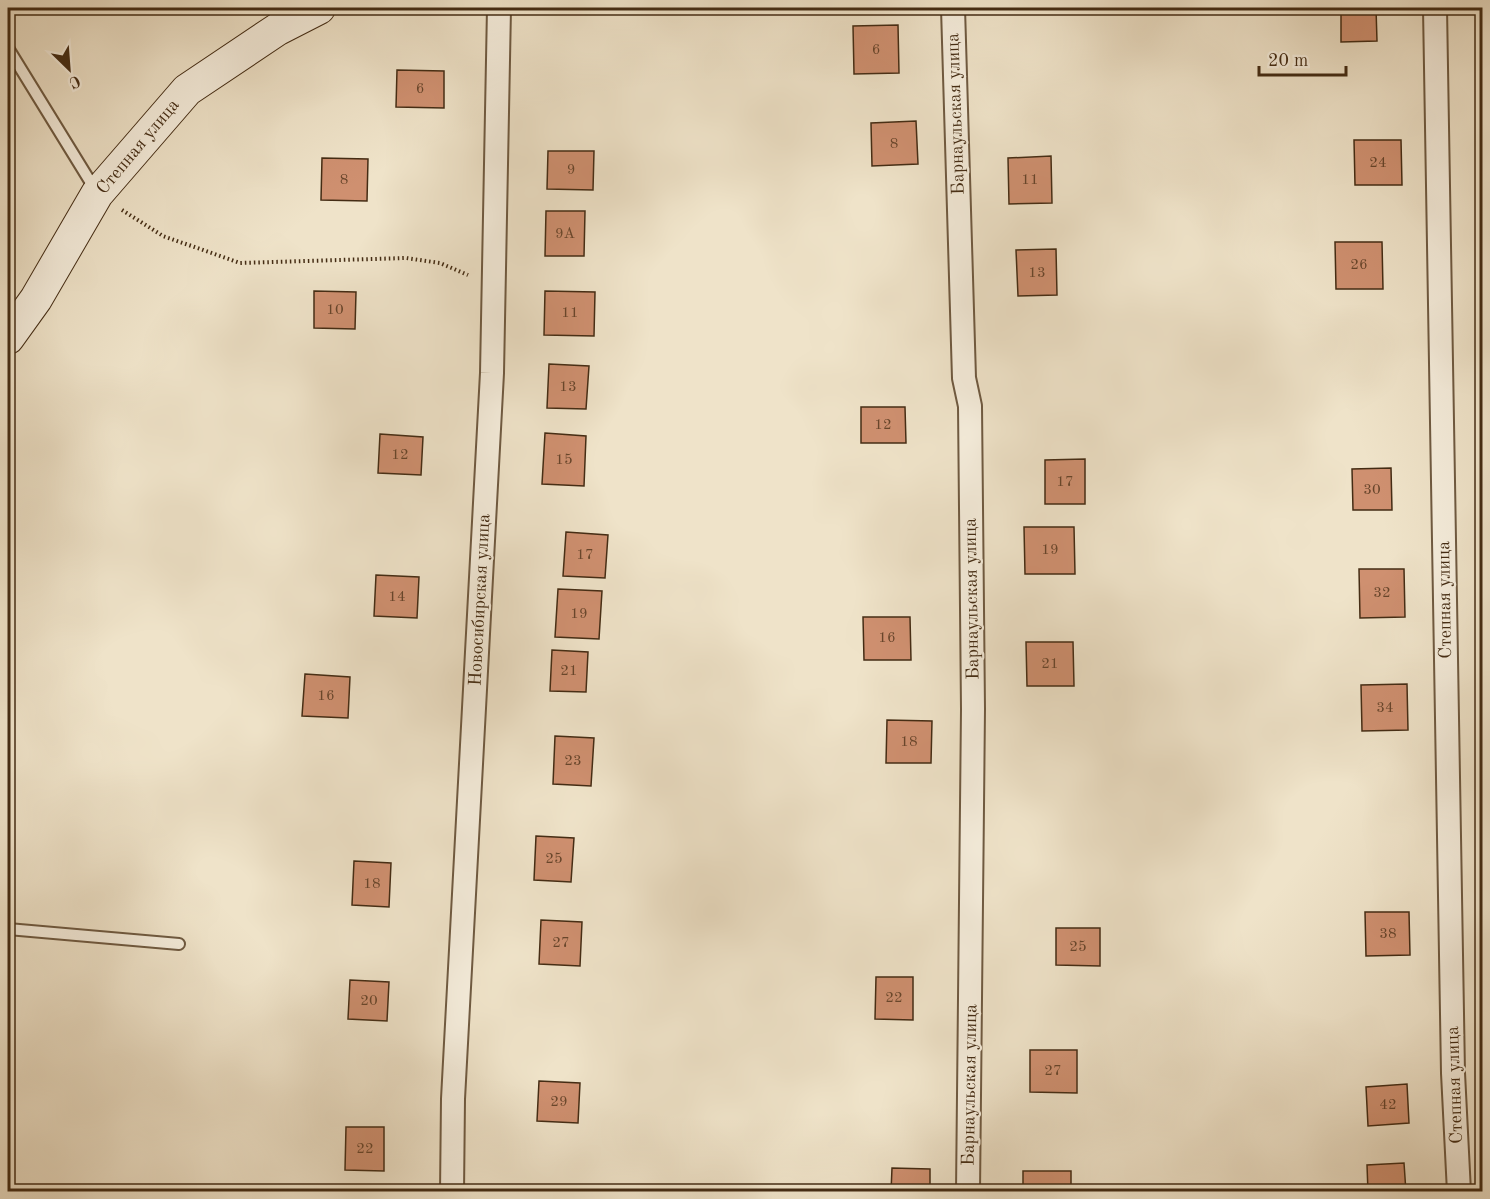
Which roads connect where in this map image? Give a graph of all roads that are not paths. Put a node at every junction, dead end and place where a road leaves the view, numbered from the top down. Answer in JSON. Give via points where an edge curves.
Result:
{"nodes":[{"id":1,"x":319,"y":8,"type":"edge"},
{"id":2,"x":499,"y":8,"type":"edge"},
{"id":3,"x":952,"y":8,"type":"edge"},
{"id":4,"x":1435,"y":8,"type":"edge"},
{"id":5,"x":8,"y":48,"type":"edge"},
{"id":6,"x":97,"y":194,"type":"junction"},
{"id":7,"x":8,"y":338,"type":"edge"},
{"id":8,"x":8,"y":929,"type":"edge"},
{"id":9,"x":179,"y":944,"type":"dead end"},
{"id":10,"x":452,"y":1191,"type":"edge"},
{"id":11,"x":969,"y":1191,"type":"edge"},
{"id":12,"x":1459,"y":1191,"type":"edge"}],
"edges":[{"from":1,"to":6,"type":"main road","name":"Степная улица","via":[[278,29],[187,90]]},
{"from":2,"to":10,"type":"street","name":"Новосибирская улица","via":[[492,373],[453,1099]]},
{"from":3,"to":11,"type":"street","name":"Барнаульская улица","via":[[964,378],[970,406],[973,721]]},
{"from":4,"to":12,"type":"street","name":"Степная улица","via":[[1453,1073]]},
{"from":5,"to":6,"type":"lane"},
{"from":6,"to":7,"type":"main road","name":"Степная улица","via":[[36,299]]},
{"from":8,"to":9,"type":"lane"}]}
